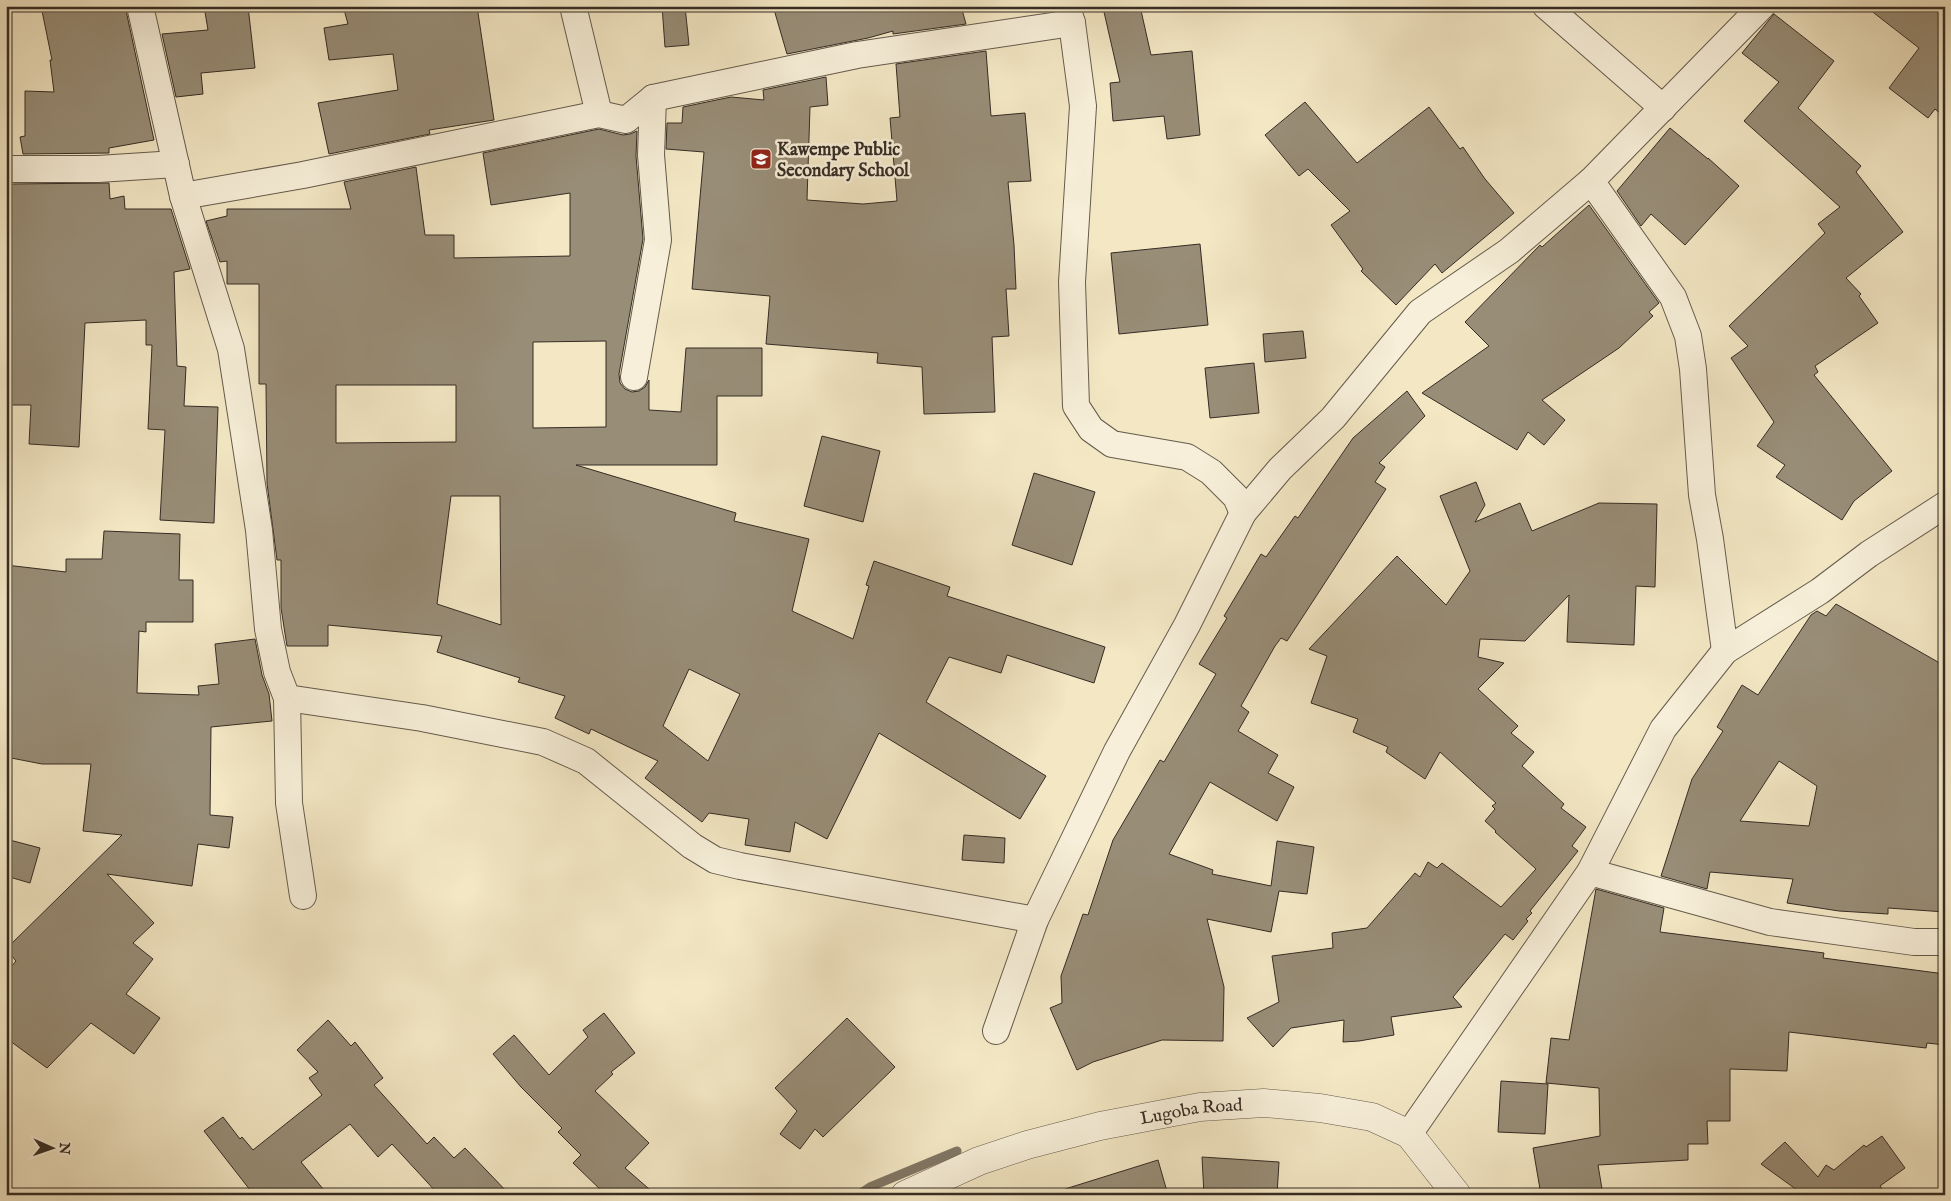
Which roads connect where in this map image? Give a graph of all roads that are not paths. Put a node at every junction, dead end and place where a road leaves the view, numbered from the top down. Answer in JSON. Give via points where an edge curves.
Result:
{"nodes":[{"id":1,"x":140,"y":6,"type":"edge"},
{"id":2,"x":573,"y":6,"type":"edge"},
{"id":3,"x":1546,"y":6,"type":"edge"},
{"id":4,"x":1762,"y":6,"type":"edge"},
{"id":5,"x":1069,"y":14,"type":"edge"},
{"id":6,"x":653,"y":98,"type":"junction"},
{"id":7,"x":1663,"y":108,"type":"junction"},
{"id":8,"x":599,"y":114,"type":"junction"},
{"id":9,"x":176,"y":164,"type":"junction"},
{"id":10,"x":6,"y":169,"type":"edge"},
{"id":11,"x":1591,"y":181,"type":"junction"},
{"id":12,"x":183,"y":196,"type":"junction"},
{"id":13,"x":634,"y":376,"type":"dead end"},
{"id":14,"x":1945,"y":505,"type":"edge"},
{"id":15,"x":1244,"y":513,"type":"junction"},
{"id":16,"x":1725,"y":650,"type":"junction"},
{"id":17,"x":287,"y":698,"type":"junction"},
{"id":18,"x":1590,"y":872,"type":"junction"},
{"id":19,"x":302,"y":896,"type":"dead end"},
{"id":20,"x":1035,"y":920,"type":"junction"},
{"id":21,"x":1945,"y":942,"type":"edge"},
{"id":22,"x":996,"y":1031,"type":"dead end"},
{"id":23,"x":1408,"y":1134,"type":"junction"},
{"id":24,"x":905,"y":1195,"type":"edge"},
{"id":25,"x":1457,"y":1195,"type":"edge"}],
"edges":[{"from":1,"to":9,"type":"street"},
{"from":2,"to":8,"type":"street"},
{"from":3,"to":7,"type":"street"},
{"from":4,"to":7,"type":"street"},
{"from":5,"to":6,"type":"street"},
{"from":5,"to":15,"type":"street","via":[[1083,106],[1072,282],[1076,406],[1091,430],[1112,444],[1188,457],[1211,472],[1236,497]]},
{"from":6,"to":8,"type":"street","via":[[626,120]]},
{"from":6,"to":13,"type":"street","via":[[651,155],[658,240]]},
{"from":7,"to":11,"type":"street"},
{"from":8,"to":12,"type":"street","via":[[313,173]]},
{"from":9,"to":10,"type":"street","via":[[98,169]]},
{"from":9,"to":12,"type":"street"},
{"from":11,"to":15,"type":"street","via":[[1509,251],[1420,312],[1333,418],[1280,469]]},
{"from":11,"to":16,"type":"street","via":[[1673,297],[1688,336],[1702,495]]},
{"from":12,"to":17,"type":"street","via":[[231,349],[259,530],[268,629],[277,672]]},
{"from":14,"to":16,"type":"street","via":[[1869,554],[1820,591]]},
{"from":15,"to":20,"type":"street","via":[[1117,751]]},
{"from":16,"to":18,"type":"street","via":[[1663,729]]},
{"from":17,"to":19,"type":"street","via":[[289,803]]},
{"from":17,"to":20,"type":"street","via":[[422,718],[543,742],[586,761],[692,846],[715,860]]},
{"from":18,"to":21,"type":"street","via":[[1770,922],[1914,942]]},
{"from":18,"to":23,"type":"street"},
{"from":20,"to":22,"type":"street"},
{"from":23,"to":24,"type":"street","name":"Lugoba Road","via":[[1372,1117],[1320,1108],[1264,1103],[1200,1107],[1100,1126],[1027,1145],[979,1161]]},
{"from":23,"to":25,"type":"street","name":"Lugoba Road"}]}
